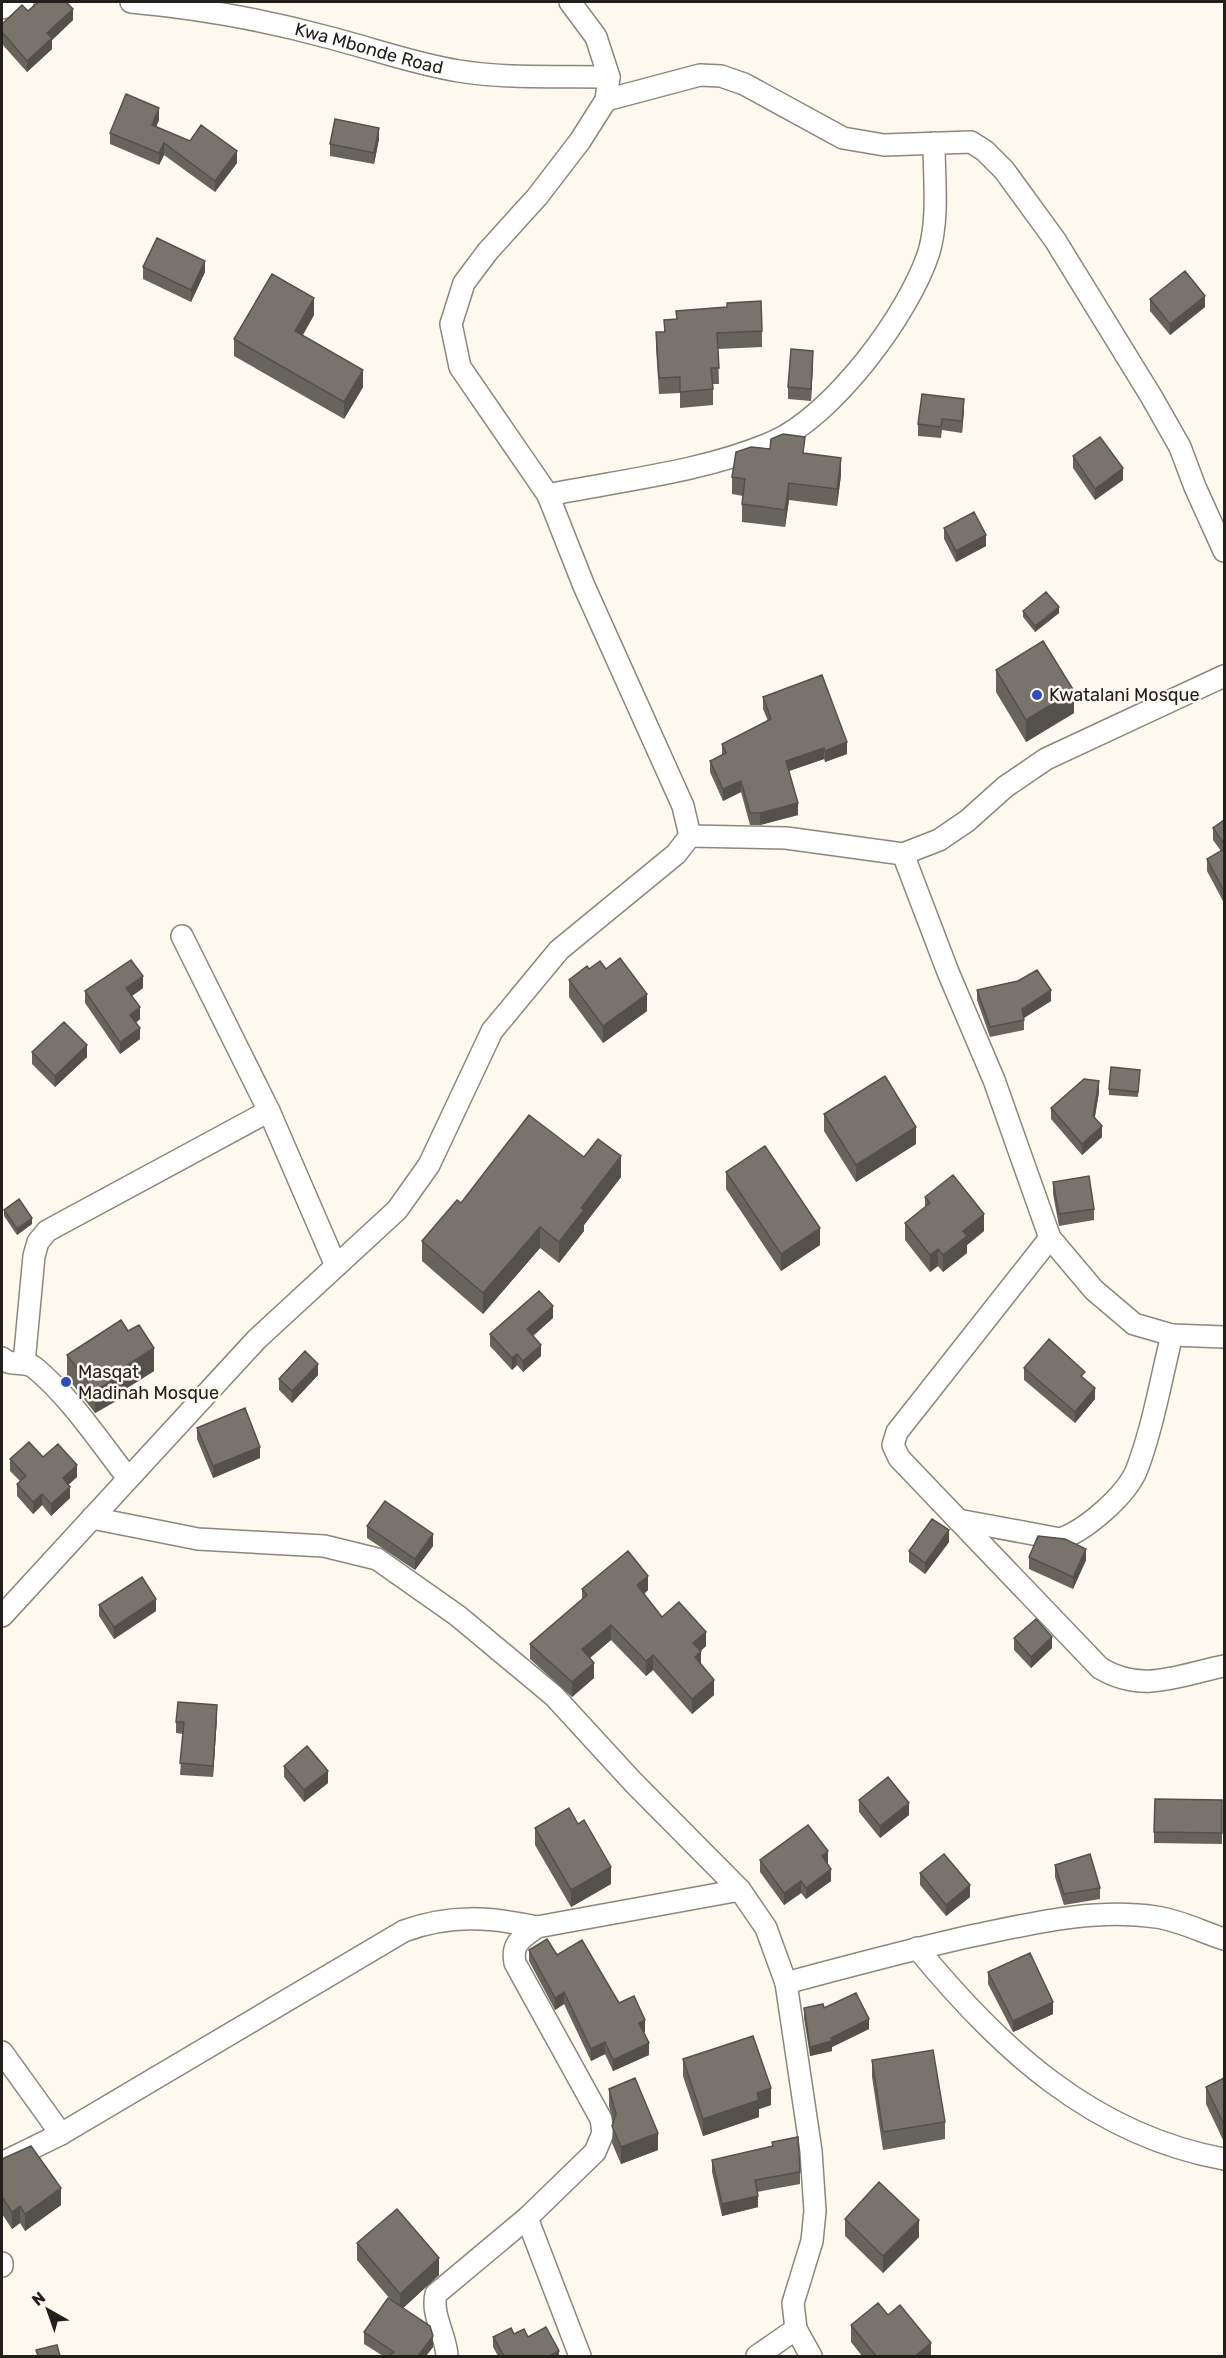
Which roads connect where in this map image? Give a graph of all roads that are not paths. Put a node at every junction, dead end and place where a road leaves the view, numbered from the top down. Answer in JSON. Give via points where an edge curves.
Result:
{"nodes":[{"id":1,"x":23,"y":2,"type":"edge"},
{"id":2,"x":130,"y":2,"type":"edge"},
{"id":3,"x":570,"y":2,"type":"edge"},
{"id":4,"x":2,"y":8,"type":"edge"},
{"id":5,"x":609,"y":77,"type":"junction"},
{"id":6,"x":606,"y":100,"type":"junction"},
{"id":7,"x":934,"y":143,"type":"junction"},
{"id":8,"x":548,"y":495,"type":"junction"},
{"id":9,"x":1224,"y":551,"type":"edge"},
{"id":10,"x":1224,"y":676,"type":"edge"},
{"id":11,"x":690,"y":836,"type":"junction"},
{"id":12,"x":903,"y":854,"type":"junction"},
{"id":13,"x":182,"y":936,"type":"dead end"},
{"id":14,"x":268,"y":1111,"type":"junction"},
{"id":15,"x":1050,"y":1238,"type":"junction"},
{"id":16,"x":336,"y":1266,"type":"junction"},
{"id":17,"x":1172,"y":1335,"type":"junction"},
{"id":18,"x":1224,"y":1337,"type":"edge"},
{"id":19,"x":2,"y":1358,"type":"edge"},
{"id":20,"x":24,"y":1363,"type":"junction"},
{"id":21,"x":128,"y":1478,"type":"junction"},
{"id":22,"x":92,"y":1518,"type":"junction"},
{"id":23,"x":958,"y":1520,"type":"junction"},
{"id":24,"x":2,"y":1616,"type":"edge"},
{"id":25,"x":1224,"y":1666,"type":"edge"},
{"id":26,"x":740,"y":1890,"type":"junction"},
{"id":27,"x":537,"y":1927,"type":"junction"},
{"id":28,"x":1224,"y":1939,"type":"edge"},
{"id":29,"x":917,"y":1948,"type":"junction"},
{"id":30,"x":786,"y":1983,"type":"junction"},
{"id":31,"x":2,"y":2052,"type":"edge"},
{"id":32,"x":61,"y":2134,"type":"junction"},
{"id":33,"x":1224,"y":2159,"type":"edge"},
{"id":34,"x":2,"y":2163,"type":"edge"},
{"id":35,"x":527,"y":2218,"type":"junction"},
{"id":36,"x":796,"y":2329,"type":"junction"},
{"id":37,"x":447,"y":2356,"type":"edge"},
{"id":38,"x":580,"y":2356,"type":"edge"},
{"id":39,"x":757,"y":2356,"type":"edge"},
{"id":40,"x":811,"y":2356,"type":"edge"}],
"edges":[{"from":1,"to":4,"type":"street"},
{"from":2,"to":5,"type":"street","name":"Kwa Mbonde Road","via":[[208,9],[459,71]]},
{"from":3,"to":5,"type":"street","via":[[596,37]]},
{"from":5,"to":6,"type":"street"},
{"from":6,"to":7,"type":"street","via":[[700,75],[721,76],[744,84],[843,138],[884,145]]},
{"from":6,"to":8,"type":"street","via":[[537,197],[464,284],[451,324],[460,367]]},
{"from":7,"to":8,"type":"street","via":[[935,220],[920,271],[885,333],[841,392],[810,421],[744,454]]},
{"from":7,"to":9,"type":"street","via":[[971,142],[986,151],[1049,231],[1180,447]]},
{"from":8,"to":11,"type":"street","via":[[584,586],[683,806]]},
{"from":10,"to":12,"type":"street","via":[[1046,759],[939,840]]},
{"from":11,"to":12,"type":"street","via":[[786,838]]},
{"from":11,"to":16,"type":"street","via":[[676,854],[559,950],[492,1031],[429,1165],[397,1210]]},
{"from":12,"to":15,"type":"street","via":[[994,1080]]},
{"from":13,"to":14,"type":"street"},
{"from":14,"to":16,"type":"street"},
{"from":14,"to":20,"type":"street","via":[[47,1231],[34,1256]]},
{"from":15,"to":17,"type":"street","via":[[1113,1308],[1134,1324]]},
{"from":15,"to":23,"type":"street","via":[[897,1432],[893,1445],[899,1458]]},
{"from":16,"to":21,"type":"street","via":[[257,1339]]},
{"from":17,"to":18,"type":"street"},
{"from":17,"to":23,"type":"street","via":[[1137,1471],[1122,1493],[1087,1524],[1060,1539]]},
{"from":19,"to":20,"type":"street","via":[[12,1365]]},
{"from":20,"to":21,"type":"street","via":[[58,1389]]},
{"from":21,"to":22,"type":"street"},
{"from":22,"to":24,"type":"street"},
{"from":22,"to":26,"type":"street","via":[[198,1539],[324,1546],[377,1560],[458,1616],[555,1696]]},
{"from":23,"to":25,"type":"street","via":[[1100,1668],[1119,1679],[1147,1683]]},
{"from":26,"to":27,"type":"street"},
{"from":26,"to":30,"type":"street","via":[[766,1928]]},
{"from":27,"to":32,"type":"street","via":[[509,1921],[457,1919],[432,1920],[404,1931]]},
{"from":27,"to":35,"type":"street","via":[[517,1941],[515,1963],[601,2119],[603,2133],[595,2152]]},
{"from":28,"to":29,"type":"street","via":[[1172,1919],[1099,1915],[1041,1921]]},
{"from":29,"to":30,"type":"street"},
{"from":29,"to":33,"type":"street","via":[[981,2020],[1064,2093],[1167,2144]]},
{"from":30,"to":36,"type":"street","via":[[811,2151],[815,2211],[812,2241],[793,2303]]},
{"from":31,"to":32,"type":"street"},
{"from":32,"to":34,"type":"street"},
{"from":35,"to":37,"type":"street","via":[[436,2294],[434,2305]]},
{"from":35,"to":38,"type":"street"},
{"from":36,"to":39,"type":"street"},
{"from":36,"to":40,"type":"street"}]}
